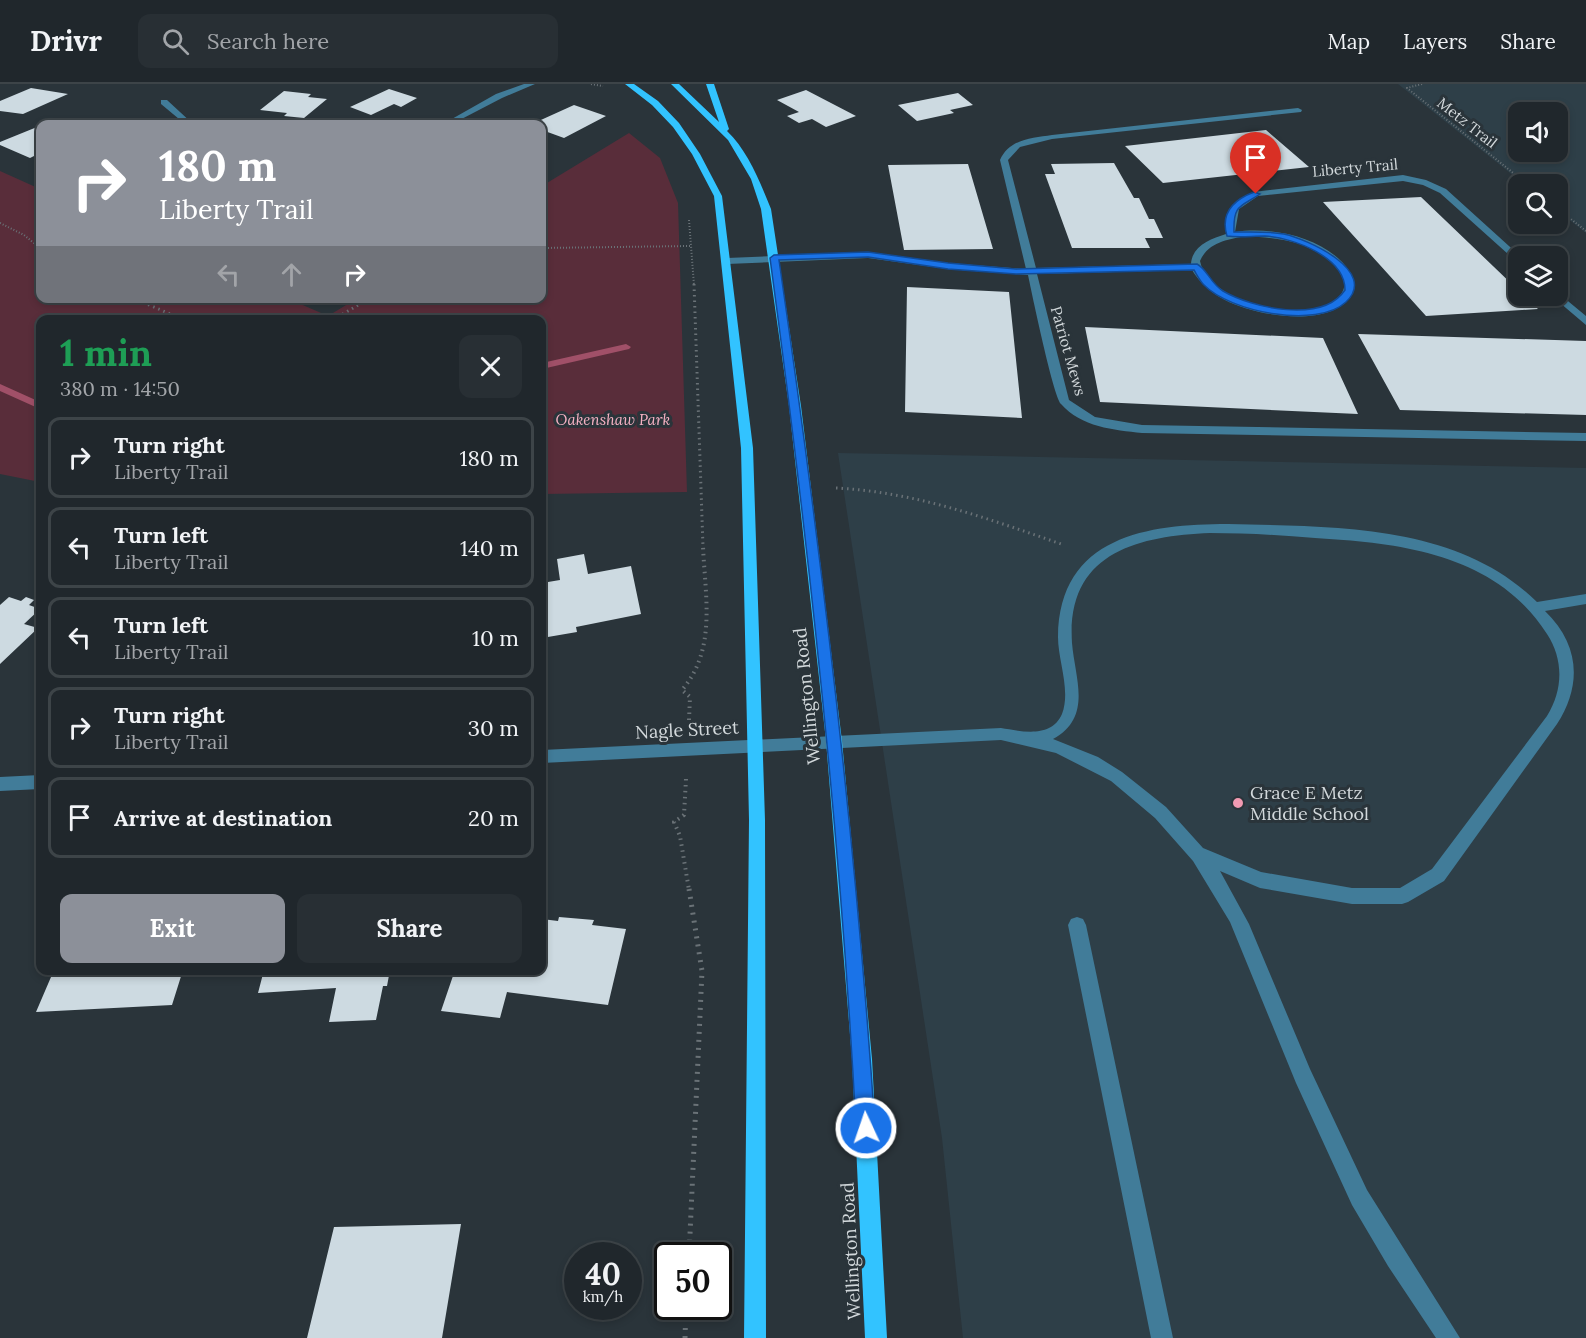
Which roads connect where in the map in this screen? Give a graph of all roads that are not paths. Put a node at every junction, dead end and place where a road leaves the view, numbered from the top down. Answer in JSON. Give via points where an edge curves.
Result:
{"nodes":[{"id":1,"x":531,"y":84,"type":"edge"},
{"id":2,"x":629,"y":84,"type":"edge"},
{"id":3,"x":675,"y":84,"type":"edge"},
{"id":4,"x":710,"y":84,"type":"edge"},
{"id":5,"x":164,"y":102,"type":"dead end"},
{"id":6,"x":1298,"y":110,"type":"dead end"},
{"id":7,"x":184,"y":120,"type":"edge"},
{"id":8,"x":454,"y":120,"type":"edge"},
{"id":9,"x":727,"y":135,"type":"junction"},
{"id":10,"x":1230,"y":234,"type":"junction"},
{"id":11,"x":1508,"y":251,"type":"edge"},
{"id":12,"x":774,"y":258,"type":"junction"},
{"id":13,"x":727,"y":261,"type":"junction"},
{"id":14,"x":1197,"y":267,"type":"junction"},
{"id":15,"x":1032,"y":271,"type":"junction"},
{"id":16,"x":1568,"y":306,"type":"edge"},
{"id":17,"x":1586,"y":322,"type":"edge"},
{"id":18,"x":1586,"y":436,"type":"edge"},
{"id":19,"x":1586,"y":599,"type":"edge"},
{"id":20,"x":1539,"y":607,"type":"junction"},
{"id":21,"x":1037,"y":740,"type":"junction"},
{"id":22,"x":834,"y":741,"type":"junction"},
{"id":23,"x":756,"y":746,"type":"junction"},
{"id":24,"x":546,"y":757,"type":"edge"},
{"id":25,"x":36,"y":782,"type":"edge"},
{"id":26,"x":0,"y":784,"type":"edge"},
{"id":27,"x":1197,"y":853,"type":"junction"},
{"id":28,"x":1077,"y":925,"type":"dead end"},
{"id":29,"x":755,"y":1338,"type":"edge"},
{"id":30,"x":876,"y":1338,"type":"edge"},
{"id":31,"x":1162,"y":1338,"type":"edge"},
{"id":32,"x":1449,"y":1338,"type":"edge"}],
"edges":[{"from":1,"to":8,"type":"street"},
{"from":2,"to":13,"type":"main road","via":[[676,124],[701,162],[718,196]]},
{"from":3,"to":9,"type":"main road","name":"Wellington Road"},
{"from":4,"to":9,"type":"main road"},
{"from":5,"to":7,"type":"street"},
{"from":6,"to":15,"type":"street","name":"Patriot Mews","via":[[1052,137],[1013,148],[1004,160]]},
{"from":9,"to":12,"type":"main road","name":"Wellington Road","via":[[760,192]]},
{"from":10,"to":11,"type":"street","name":"Liberty Trail","via":[[1233,208],[1256,194],[1403,178],[1443,191]]},
{"from":10,"to":14,"type":"street","via":[[1204,244],[1197,253]]},
{"from":10,"to":14,"type":"street","via":[[1285,237],[1321,250],[1345,270],[1350,290],[1333,306],[1317,311],[1278,312],[1220,293],[1207,283]]},
{"from":12,"to":13,"type":"street"},
{"from":12,"to":15,"type":"street","via":[[868,255],[948,266]]},
{"from":12,"to":22,"type":"main road","name":"Wellington Road"},
{"from":13,"to":23,"type":"main road","via":[[747,448]]},
{"from":14,"to":15,"type":"street"},
{"from":15,"to":18,"type":"street","name":"Patriot Mews","via":[[1064,402],[1074,412],[1099,424],[1142,429]]},
{"from":16,"to":17,"type":"street"},
{"from":19,"to":20,"type":"street"},
{"from":20,"to":21,"type":"street","via":[[1467,561],[1424,545],[1386,538],[1259,530],[1155,534],[1098,556],[1084,570],[1068,612],[1065,633],[1072,700],[1064,723]]},
{"from":20,"to":27,"type":"street","via":[[1562,637],[1569,668],[1566,695],[1552,720],[1438,875],[1402,896],[1353,896],[1260,880]]},
{"from":21,"to":22,"type":"street","name":"Nagle Street","via":[[1001,734]]},
{"from":21,"to":27,"type":"street","name":"Nagle Street","via":[[1068,751],[1118,778],[1164,815]]},
{"from":22,"to":23,"type":"street","name":"Nagle Street"},
{"from":22,"to":30,"type":"main road","name":"Wellington Road","via":[[862,1059]]},
{"from":23,"to":24,"type":"street","name":"Nagle Street"},
{"from":23,"to":29,"type":"main road"},
{"from":25,"to":26,"type":"street"},
{"from":27,"to":32,"type":"street","name":"Nagle Street","via":[[1230,903],[1351,1179],[1390,1250]]},
{"from":28,"to":31,"type":"street"}]}
